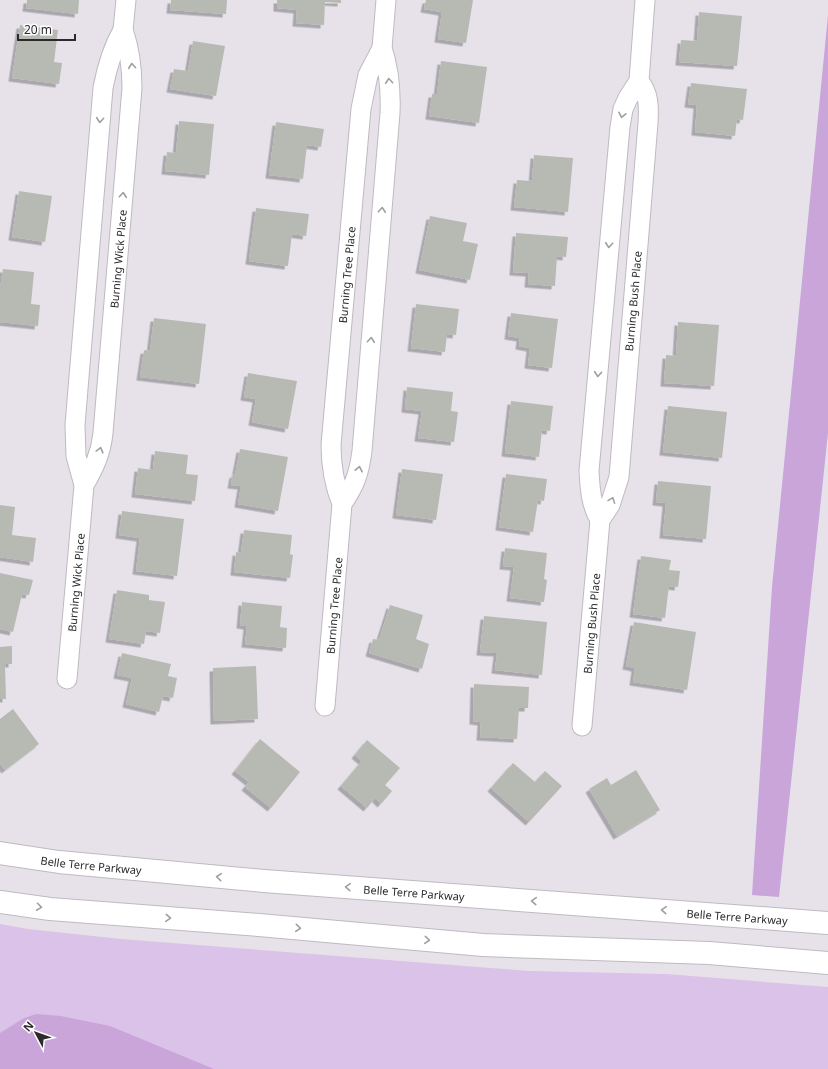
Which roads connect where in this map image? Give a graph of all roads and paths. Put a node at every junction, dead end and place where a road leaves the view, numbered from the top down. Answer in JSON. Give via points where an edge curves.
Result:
{"nodes":[{"id":1,"x":126,"y":0,"type":"edge"},
{"id":2,"x":386,"y":0,"type":"edge"},
{"id":3,"x":645,"y":0,"type":"edge"},
{"id":4,"x":123,"y":30,"type":"junction"},
{"id":5,"x":382,"y":48,"type":"junction"},
{"id":6,"x":639,"y":81,"type":"junction"},
{"id":7,"x":84,"y":485,"type":"junction"},
{"id":8,"x":342,"y":504,"type":"junction"},
{"id":9,"x":600,"y":520,"type":"junction"},
{"id":10,"x":67,"y":679,"type":"dead end"},
{"id":11,"x":325,"y":706,"type":"dead end"},
{"id":12,"x":582,"y":726,"type":"dead end"},
{"id":13,"x":0,"y":853,"type":"edge"},
{"id":14,"x":0,"y":902,"type":"edge"},
{"id":15,"x":828,"y":922,"type":"edge"},
{"id":16,"x":828,"y":963,"type":"edge"}],
"edges":[{"from":1,"to":4,"type":"street","name":"Burning Wick Place"},
{"from":2,"to":5,"type":"street","name":"Burning Tree Place"},
{"from":3,"to":6,"type":"street","name":"Burning Bush Place"},
{"from":4,"to":7,"type":"street","name":"Burning Wick Place","one_way":true,"via":[[110,57],[102,96],[75,425],[76,456]]},
{"from":7,"to":4,"type":"street","name":"Burning Wick Place","one_way":true,"via":[[98,458],[104,425],[132,88],[131,61]]},
{"from":8,"to":5,"type":"street","name":"Burning Tree Place","one_way":true,"via":[[357,476],[362,451],[390,113],[390,79]]},
{"from":5,"to":8,"type":"street","name":"Burning Tree Place","via":[[368,75],[361,109],[331,445],[333,476]]},
{"from":6,"to":9,"type":"street","name":"Burning Bush Place","one_way":true,"via":[[623,109],[620,127],[589,471],[590,493]]},
{"from":9,"to":6,"type":"street","name":"Burning Bush Place","one_way":true,"via":[[615,492],[620,461],[649,117],[649,102]]},
{"from":7,"to":10,"type":"street","name":"Burning Wick Place"},
{"from":8,"to":11,"type":"street","name":"Burning Tree Place"},
{"from":9,"to":12,"type":"street","name":"Burning Bush Place"},
{"from":15,"to":13,"type":"main road","name":"Belle Terre Parkway","one_way":true,"via":[[264,881],[59,862]]},
{"from":14,"to":16,"type":"main road","one_way":true,"via":[[50,909],[483,945],[716,954]]}]}
